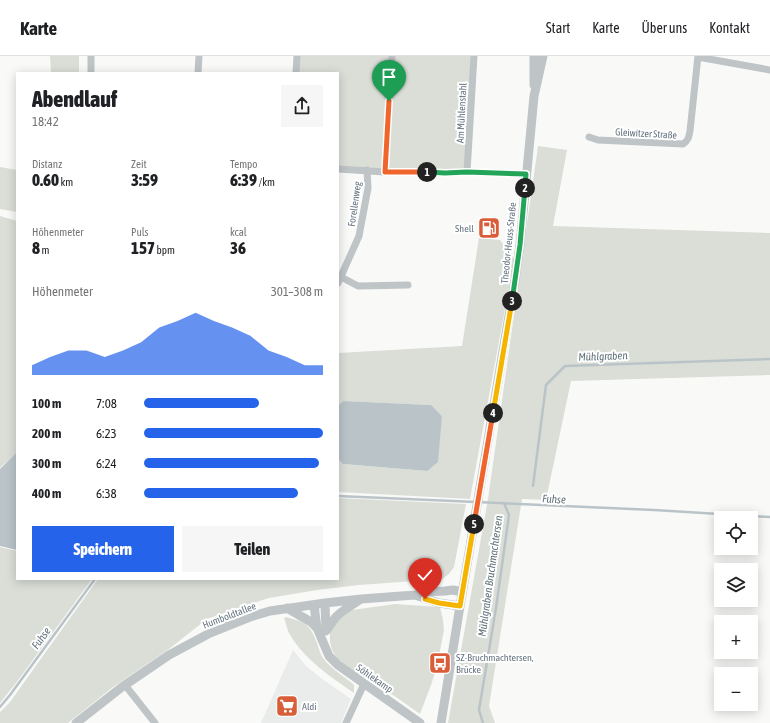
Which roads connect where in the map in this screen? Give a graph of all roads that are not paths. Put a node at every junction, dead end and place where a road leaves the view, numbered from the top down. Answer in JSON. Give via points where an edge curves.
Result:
{"nodes":[{"id":1,"x":91,"y":56,"type":"edge"},
{"id":2,"x":199,"y":56,"type":"edge"},
{"id":3,"x":297,"y":56,"type":"edge"},
{"id":4,"x":392,"y":56,"type":"edge"},
{"id":5,"x":474,"y":56,"type":"edge"},
{"id":6,"x":534,"y":56,"type":"edge"},
{"id":7,"x":543,"y":56,"type":"edge"},
{"id":8,"x":698,"y":56,"type":"edge"},
{"id":9,"x":770,"y":70,"type":"edge"},
{"id":10,"x":91,"y":72,"type":"edge"},
{"id":11,"x":198,"y":72,"type":"edge"},
{"id":12,"x":296,"y":72,"type":"edge"},
{"id":13,"x":534,"y":96,"type":"junction"},
{"id":14,"x":588,"y":137,"type":"dead end"},
{"id":15,"x":339,"y":168,"type":"edge"},
{"id":16,"x":367,"y":170,"type":"junction"},
{"id":17,"x":385,"y":172,"type":"junction"},
{"id":18,"x":467,"y":172,"type":"junction"},
{"id":19,"x":526,"y":174,"type":"junction"},
{"id":20,"x":340,"y":280,"type":"edge"},
{"id":21,"x":408,"y":285,"type":"dead end"},
{"id":22,"x":462,"y":592,"type":"junction"},
{"id":23,"x":415,"y":595,"type":"junction"},
{"id":24,"x":361,"y":599,"type":"junction"},
{"id":25,"x":325,"y":603,"type":"junction"},
{"id":26,"x":314,"y":605,"type":"junction"},
{"id":27,"x":460,"y":606,"type":"junction"},
{"id":28,"x":287,"y":608,"type":"junction"},
{"id":29,"x":317,"y":628,"type":"junction"},
{"id":30,"x":327,"y":630,"type":"junction"},
{"id":31,"x":324,"y":644,"type":"junction"},
{"id":32,"x":364,"y":684,"type":"junction"},
{"id":33,"x":125,"y":685,"type":"junction"},
{"id":34,"x":76,"y":723,"type":"edge"},
{"id":35,"x":154,"y":723,"type":"edge"},
{"id":36,"x":346,"y":723,"type":"edge"},
{"id":37,"x":420,"y":723,"type":"edge"},
{"id":38,"x":441,"y":723,"type":"edge"}],
"edges":[{"from":1,"to":10,"type":"street"},
{"from":2,"to":11,"type":"street"},
{"from":3,"to":12,"type":"street"},
{"from":4,"to":17,"type":"street"},
{"from":5,"to":18,"type":"street","name":"Am Mühlenstahl"},
{"from":6,"to":13,"type":"street"},
{"from":7,"to":13,"type":"street"},
{"from":8,"to":9,"type":"street"},
{"from":8,"to":14,"type":"street","name":"Gleiwitzer Straße","via":[[690,131],[686,142],[683,144],[598,140]]},
{"from":13,"to":19,"type":"street","name":"Theodor-Heuss-Straße"},
{"from":15,"to":16,"type":"street"},
{"from":16,"to":17,"type":"street"},
{"from":16,"to":20,"type":"street","name":"Forellenweg","via":[[368,188],[359,236]]},
{"from":17,"to":18,"type":"street"},
{"from":18,"to":19,"type":"street"},
{"from":19,"to":22,"type":"street","name":"Theodor-Heuss-Straße","via":[[516,280]]},
{"from":20,"to":21,"type":"street","via":[[358,286]]},
{"from":22,"to":23,"type":"street","name":"Humboldtallee","via":[[445,590]]},
{"from":22,"to":27,"type":"street","name":"Theodor-Heuss-Straße"},
{"from":23,"to":24,"type":"street","name":"Humboldtallee"},
{"from":23,"to":27,"type":"street","name":"Humboldtallee","via":[[439,603]]},
{"from":24,"to":25,"type":"street","name":"Humboldtallee"},
{"from":24,"to":30,"type":"street","via":[[336,617]]},
{"from":25,"to":26,"type":"street","name":"Humboldtallee"},
{"from":25,"to":30,"type":"street"},
{"from":26,"to":28,"type":"street","name":"Humboldtallee"},
{"from":26,"to":29,"type":"street","name":"Söhlekamp"},
{"from":27,"to":38,"type":"street","name":"Theodor-Heuss-Straße"},
{"from":28,"to":29,"type":"street"},
{"from":28,"to":33,"type":"street","name":"Humboldtallee","via":[[270,611],[210,633],[169,655]]},
{"from":29,"to":31,"type":"street","name":"Söhlekamp"},
{"from":30,"to":31,"type":"street"},
{"from":31,"to":32,"type":"street","name":"Söhlekamp","via":[[329,656],[338,665]]},
{"from":32,"to":36,"type":"street"},
{"from":32,"to":37,"type":"street","name":"Söhlekamp"},
{"from":33,"to":34,"type":"street","name":"Humboldtallee"},
{"from":33,"to":35,"type":"street"}]}
